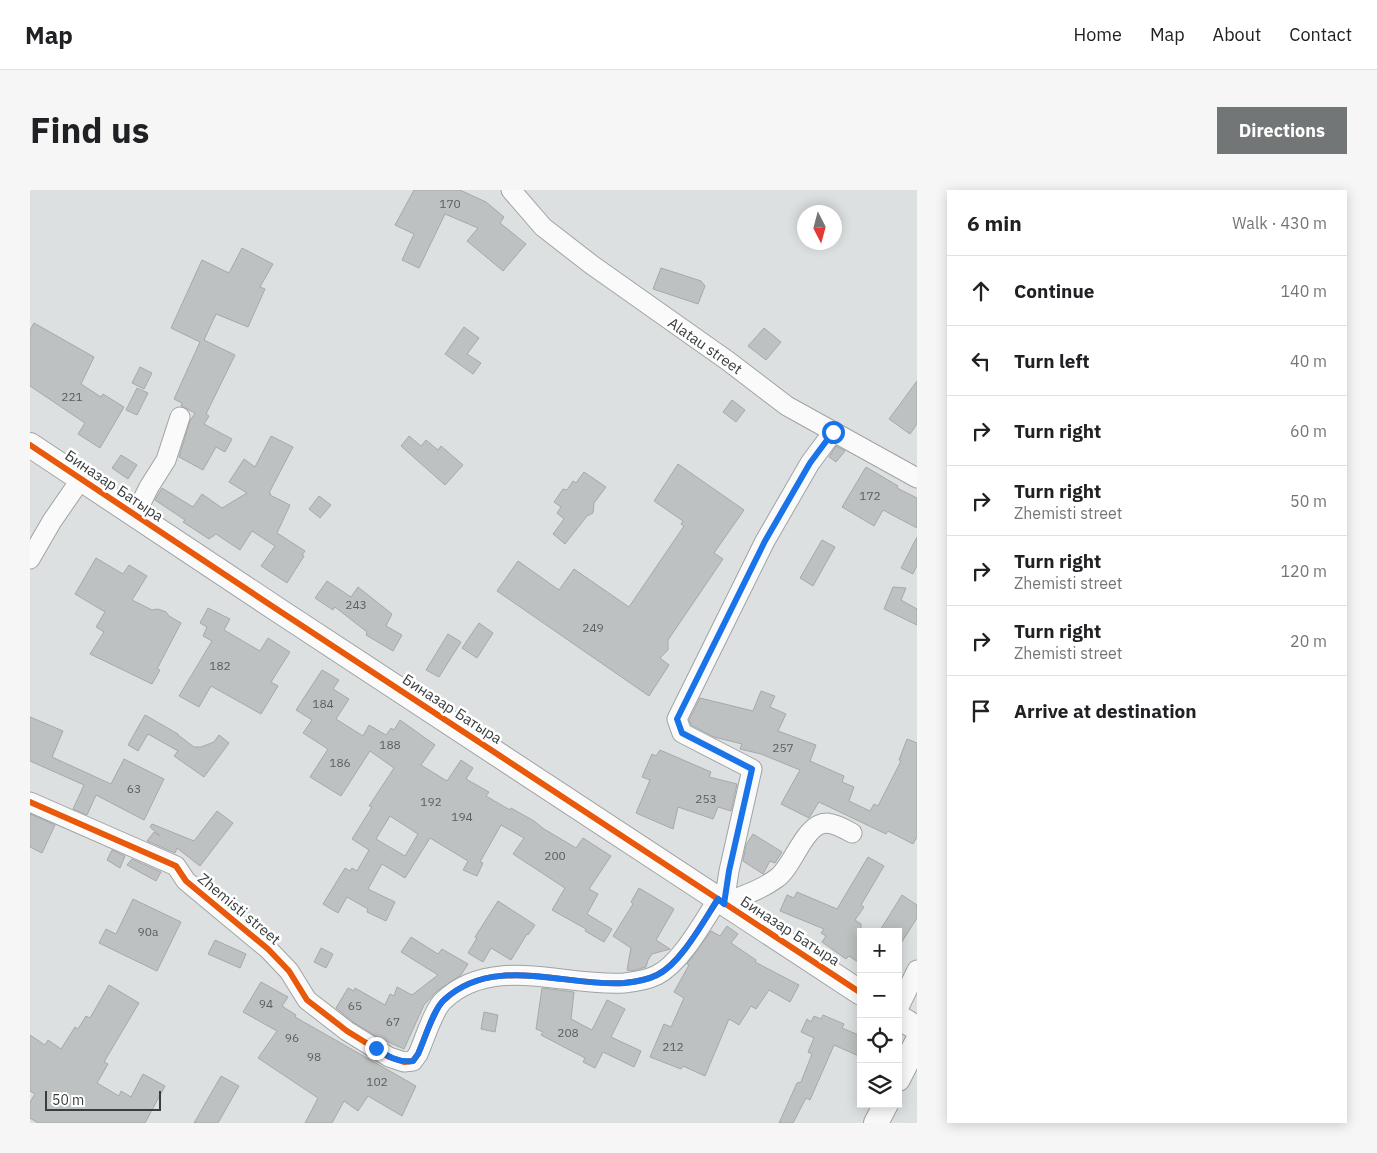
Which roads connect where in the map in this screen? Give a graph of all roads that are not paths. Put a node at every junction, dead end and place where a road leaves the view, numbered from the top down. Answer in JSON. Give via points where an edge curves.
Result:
{"nodes":[{"id":1,"x":511,"y":190,"type":"edge"},
{"id":2,"x":180,"y":417,"type":"dead end"},
{"id":3,"x":833,"y":432,"type":"junction"},
{"id":4,"x":30,"y":445,"type":"edge"},
{"id":5,"x":917,"y":478,"type":"edge"},
{"id":6,"x":81,"y":479,"type":"junction"},
{"id":7,"x":135,"y":515,"type":"junction"},
{"id":8,"x":30,"y":559,"type":"edge"},
{"id":9,"x":30,"y":802,"type":"edge"},
{"id":10,"x":852,"y":833,"type":"dead end"},
{"id":11,"x":721,"y":901,"type":"junction"},
{"id":12,"x":917,"y":970,"type":"edge"},
{"id":13,"x":857,"y":990,"type":"edge"},
{"id":14,"x":902,"y":1001,"type":"edge"},
{"id":15,"x":900,"y":1018,"type":"edge"},
{"id":16,"x":917,"y":1028,"type":"edge"},
{"id":17,"x":917,"y":1042,"type":"edge"},
{"id":18,"x":902,"y":1071,"type":"edge"},
{"id":19,"x":884,"y":1108,"type":"edge"},
{"id":20,"x":876,"y":1123,"type":"edge"}],
"edges":[{"from":1,"to":3,"type":"street","name":"Alatau street","via":[[543,227],[592,266],[788,406]]},
{"from":2,"to":7,"type":"street","via":[[166,460]]},
{"from":3,"to":5,"type":"street","name":"Alatau street"},
{"from":3,"to":11,"type":"street","via":[[810,463],[765,541],[677,719],[682,733],[752,769]]},
{"from":4,"to":6,"type":"street","name":"Биназар Батыра"},
{"from":6,"to":7,"type":"street","name":"Биназар Батыра"},
{"from":6,"to":8,"type":"street"},
{"from":7,"to":11,"type":"street","name":"Биназар Батыра"},
{"from":9,"to":11,"type":"street","name":"Zhemisti street","via":[[176,866],[186,881],[268,949],[289,971],[307,1000],[347,1031],[389,1057],[404,1062],[413,1061],[418,1054],[443,1000],[476,980],[541,976],[607,984],[656,976],[672,965]]},
{"from":10,"to":11,"type":"street","via":[[826,823],[816,827],[805,836],[778,878],[749,893]]},
{"from":11,"to":13,"type":"street","name":"Биназар Батыра"},
{"from":12,"to":14,"type":"street"},
{"from":15,"to":16,"type":"street"},
{"from":17,"to":18,"type":"street"},
{"from":19,"to":20,"type":"street"}]}
